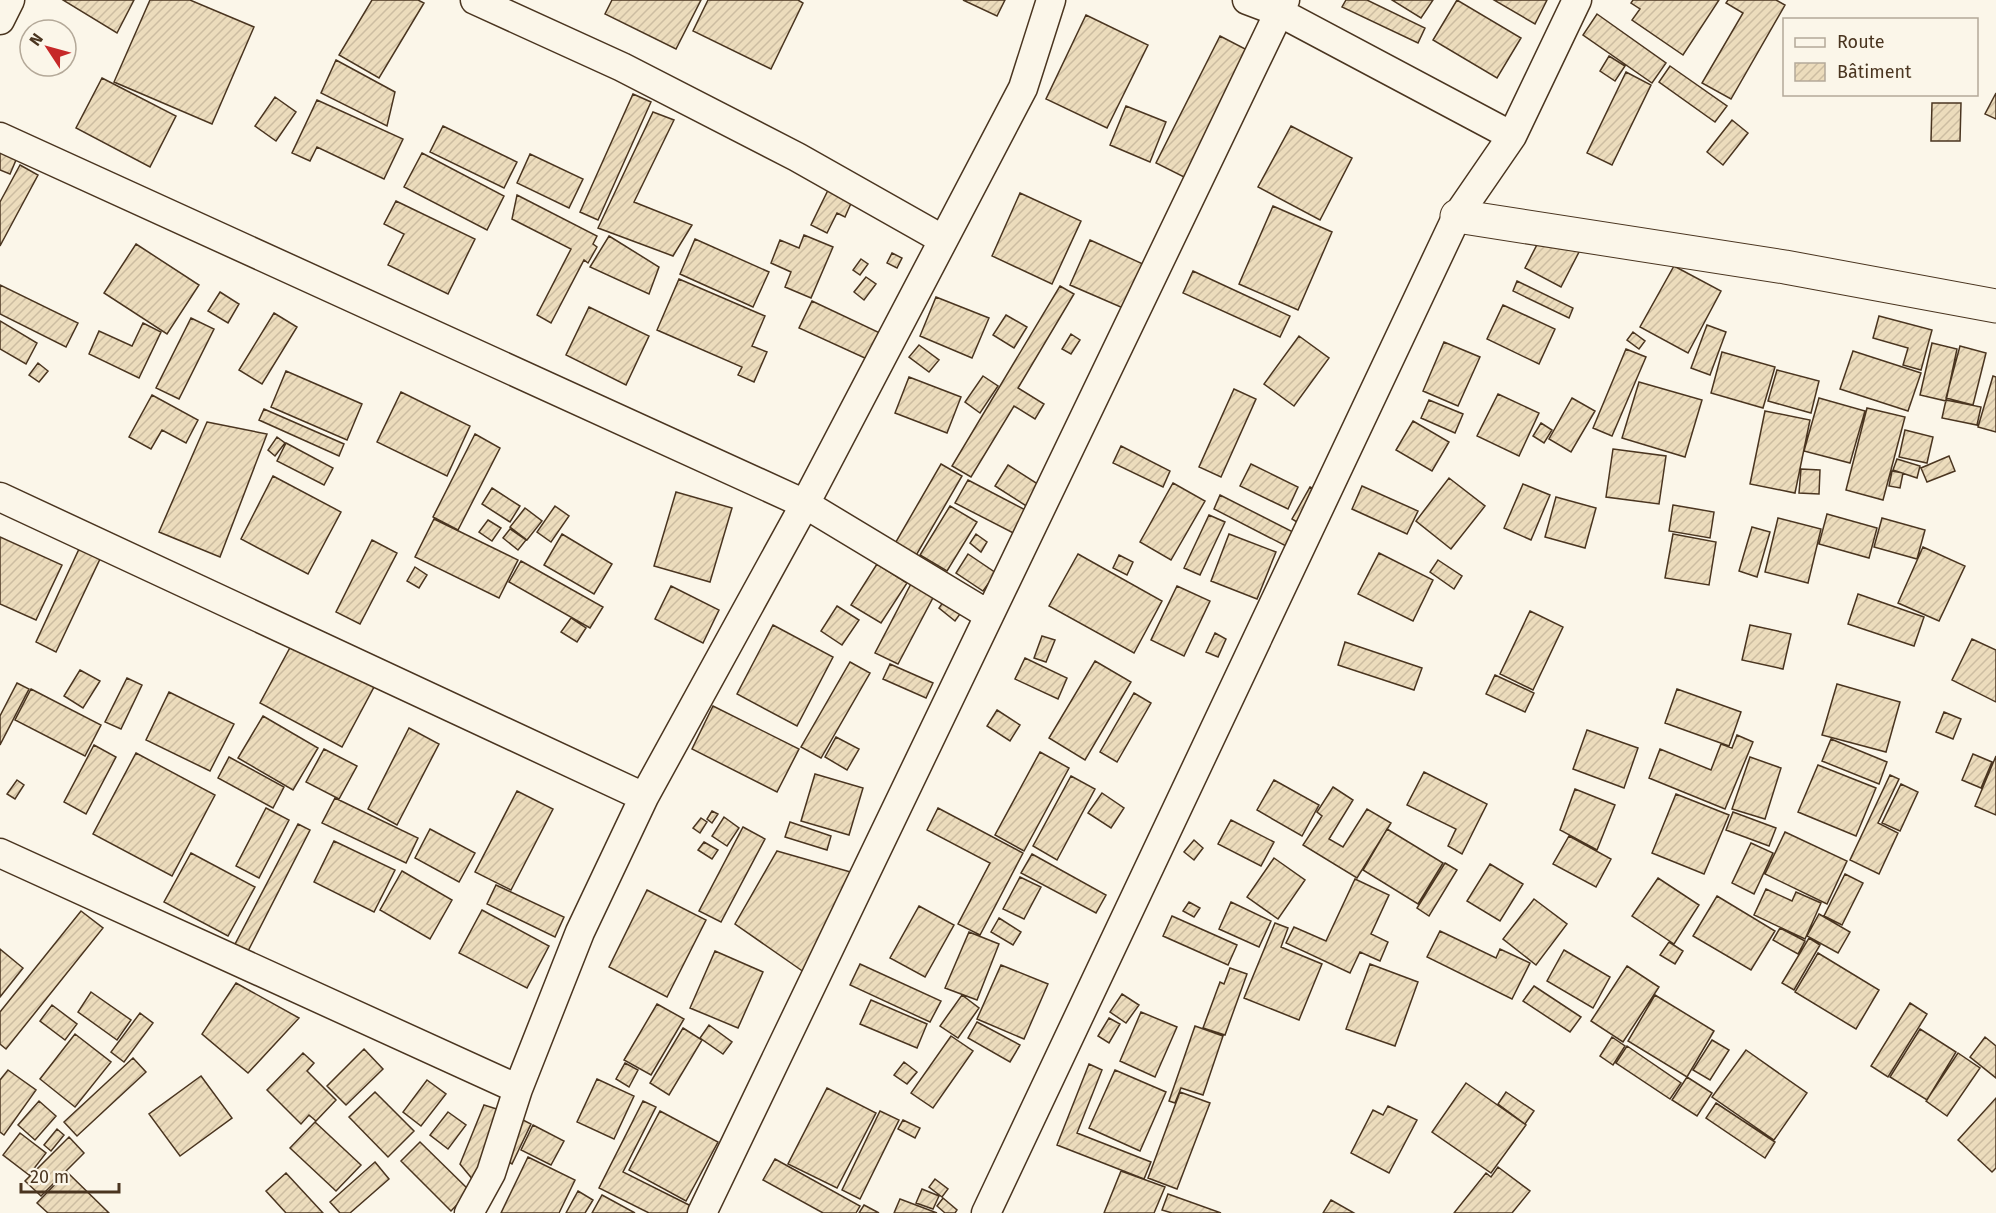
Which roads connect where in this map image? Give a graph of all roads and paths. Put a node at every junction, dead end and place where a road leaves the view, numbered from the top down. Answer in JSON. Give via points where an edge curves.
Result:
{"nodes":[{"id":1,"x":10,"y":0,"type":"edge"},
{"id":2,"x":475,"y":0,"type":"edge"},
{"id":3,"x":1051,"y":0,"type":"edge"},
{"id":4,"x":1247,"y":0,"type":"edge"},
{"id":5,"x":1577,"y":0,"type":"edge"},
{"id":6,"x":1282,"y":6,"type":"edge"},
{"id":7,"x":0,"y":20,"type":"edge"},
{"id":8,"x":1512,"y":136,"type":"junction"},
{"id":9,"x":0,"y":137,"type":"edge"},
{"id":10,"x":1457,"y":216,"type":"junction"},
{"id":11,"x":942,"y":239,"type":"junction"},
{"id":12,"x":1996,"y":306,"type":"edge"},
{"id":13,"x":0,"y":497,"type":"edge"},
{"id":14,"x":805,"y":504,"type":"junction"},
{"id":15,"x":989,"y":615,"type":"junction"},
{"id":16,"x":644,"y":797,"type":"junction"},
{"id":17,"x":0,"y":853,"type":"edge"},
{"id":18,"x":518,"y":1089,"type":"junction"},
{"id":19,"x":469,"y":1213,"type":"edge"},
{"id":20,"x":702,"y":1213,"type":"edge"},
{"id":21,"x":986,"y":1213,"type":"edge"}],
"edges":[{"from":1,"to":7,"type":"street"},
{"from":2,"to":11,"type":"street","via":[[622,67]]},
{"from":3,"to":11,"type":"street","via":[[1023,88]]},
{"from":4,"to":6,"type":"street"},
{"from":5,"to":8,"type":"street"},
{"from":6,"to":8,"type":"street"},
{"from":6,"to":15,"type":"street"},
{"from":8,"to":10,"type":"street"},
{"from":9,"to":14,"type":"street"},
{"from":10,"to":12,"type":"street","via":[[1785,267]]},
{"from":10,"to":21,"type":"street"},
{"from":11,"to":14,"type":"street"},
{"from":13,"to":16,"type":"street"},
{"from":14,"to":15,"type":"street"},
{"from":14,"to":16,"type":"street"},
{"from":15,"to":20,"type":"street"},
{"from":16,"to":18,"type":"street","via":[[580,932]]},
{"from":17,"to":18,"type":"street"},
{"from":18,"to":19,"type":"street","via":[[491,1173]]}]}
